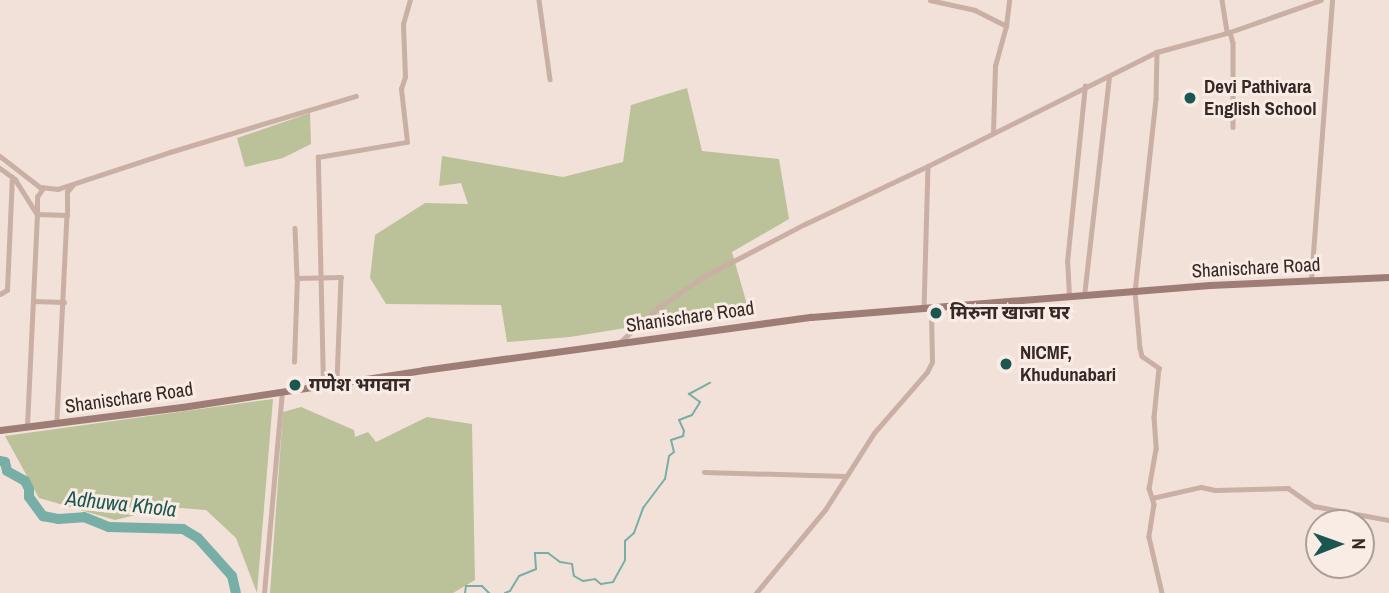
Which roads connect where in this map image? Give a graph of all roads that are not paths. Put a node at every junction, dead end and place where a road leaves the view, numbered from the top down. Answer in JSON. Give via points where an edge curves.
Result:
{"nodes":[{"id":1,"x":410,"y":0,"type":"edge"},
{"id":2,"x":540,"y":0,"type":"edge"},
{"id":3,"x":930,"y":0,"type":"edge"},
{"id":4,"x":1009,"y":0,"type":"edge"},
{"id":5,"x":1222,"y":0,"type":"edge"},
{"id":6,"x":1321,"y":0,"type":"edge"},
{"id":7,"x":1332,"y":0,"type":"edge"},
{"id":8,"x":1006,"y":26,"type":"junction"},
{"id":9,"x":1228,"y":32,"type":"junction"},
{"id":10,"x":1157,"y":52,"type":"junction"},
{"id":11,"x":1109,"y":75,"type":"junction"},
{"id":12,"x":550,"y":79,"type":"dead end"},
{"id":13,"x":1085,"y":86,"type":"junction"},
{"id":14,"x":356,"y":96,"type":"dead end"},
{"id":15,"x":1233,"y":127,"type":"dead end"},
{"id":16,"x":993,"y":133,"type":"junction"},
{"id":17,"x":0,"y":156,"type":"edge"},
{"id":18,"x":928,"y":166,"type":"junction"},
{"id":19,"x":0,"y":168,"type":"edge"},
{"id":20,"x":12,"y":177,"type":"junction"},
{"id":21,"x":72,"y":186,"type":"junction"},
{"id":22,"x":43,"y":188,"type":"junction"},
{"id":23,"x":37,"y":214,"type":"junction"},
{"id":24,"x":67,"y":215,"type":"junction"},
{"id":25,"x":295,"y":228,"type":"dead end"},
{"id":26,"x":321,"y":277,"type":"junction"},
{"id":27,"x":1389,"y":277,"type":"edge"},
{"id":28,"x":297,"y":278,"type":"junction"},
{"id":29,"x":1311,"y":281,"type":"junction"},
{"id":30,"x":1135,"y":291,"type":"junction"},
{"id":31,"x":0,"y":294,"type":"edge"},
{"id":32,"x":1069,"y":296,"type":"junction"},
{"id":33,"x":1084,"y":296,"type":"junction"},
{"id":34,"x":33,"y":301,"type":"junction"},
{"id":35,"x":64,"y":302,"type":"junction"},
{"id":36,"x":928,"y":307,"type":"junction"},
{"id":37,"x":618,"y":343,"type":"junction"},
{"id":38,"x":294,"y":362,"type":"dead end"},
{"id":39,"x":337,"y":383,"type":"junction"},
{"id":40,"x":323,"y":385,"type":"junction"},
{"id":41,"x":282,"y":391,"type":"junction"},
{"id":42,"x":57,"y":423,"type":"junction"},
{"id":43,"x":27,"y":426,"type":"junction"},
{"id":44,"x":0,"y":430,"type":"edge"},
{"id":45,"x":704,"y":472,"type":"dead end"},
{"id":46,"x":845,"y":476,"type":"junction"},
{"id":47,"x":1152,"y":498,"type":"junction"},
{"id":48,"x":1389,"y":520,"type":"edge"},
{"id":49,"x":264,"y":593,"type":"edge"},
{"id":50,"x":756,"y":593,"type":"edge"},
{"id":51,"x":1162,"y":593,"type":"edge"}],
"edges":[{"from":1,"to":26,"type":"street","via":[[403,24],[405,77],[401,89],[407,142],[318,157]]},
{"from":2,"to":12,"type":"street"},
{"from":3,"to":8,"type":"street","via":[[975,10]]},
{"from":4,"to":8,"type":"street"},
{"from":5,"to":9,"type":"street"},
{"from":6,"to":9,"type":"street"},
{"from":7,"to":29,"type":"street"},
{"from":8,"to":16,"type":"street","via":[[995,66]]},
{"from":9,"to":10,"type":"street"},
{"from":9,"to":15,"type":"street","via":[[1233,43]]},
{"from":10,"to":11,"type":"street"},
{"from":10,"to":30,"type":"street"},
{"from":11,"to":13,"type":"street"},
{"from":11,"to":33,"type":"street"},
{"from":13,"to":16,"type":"street"},
{"from":13,"to":32,"type":"street","via":[[1067,262]]},
{"from":14,"to":21,"type":"street"},
{"from":16,"to":18,"type":"street"},
{"from":17,"to":22,"type":"street"},
{"from":18,"to":36,"type":"street"},
{"from":18,"to":37,"type":"street","via":[[703,277]]},
{"from":19,"to":20,"type":"street"},
{"from":20,"to":23,"type":"street"},
{"from":20,"to":31,"type":"street","via":[[7,290]]},
{"from":21,"to":22,"type":"street"},
{"from":21,"to":24,"type":"street","via":[[67,192]]},
{"from":22,"to":23,"type":"street","via":[[37,197]]},
{"from":23,"to":24,"type":"street"},
{"from":23,"to":34,"type":"street"},
{"from":24,"to":35,"type":"street"},
{"from":25,"to":28,"type":"street"},
{"from":26,"to":28,"type":"street"},
{"from":26,"to":39,"type":"street","via":[[341,277]]},
{"from":26,"to":40,"type":"street"},
{"from":27,"to":29,"type":"street","name":"Shanischare Road"},
{"from":28,"to":38,"type":"street"},
{"from":29,"to":30,"type":"street","name":"Shanischare Road"},
{"from":30,"to":33,"type":"street","name":"Shanischare Road"},
{"from":30,"to":47,"type":"street","via":[[1142,356],[1159,368],[1156,449],[1149,488]]},
{"from":32,"to":33,"type":"street","name":"Shanischare Road"},
{"from":32,"to":36,"type":"street","name":"Shanischare Road"},
{"from":34,"to":35,"type":"street"},
{"from":34,"to":43,"type":"street"},
{"from":35,"to":42,"type":"street"},
{"from":36,"to":37,"type":"street","name":"Shanischare Road","via":[[811,317]]},
{"from":36,"to":46,"type":"street","via":[[932,362]]},
{"from":37,"to":39,"type":"street","name":"Shanischare Road"},
{"from":39,"to":40,"type":"street","name":"Shanischare Road"},
{"from":40,"to":41,"type":"street","name":"Shanischare Road"},
{"from":41,"to":42,"type":"street","name":"Shanischare Road"},
{"from":41,"to":49,"type":"street"},
{"from":42,"to":43,"type":"street","name":"Shanischare Road"},
{"from":43,"to":44,"type":"street","name":"Shanischare Road"},
{"from":45,"to":46,"type":"street"},
{"from":46,"to":50,"type":"street","via":[[825,510]]},
{"from":47,"to":48,"type":"street","via":[[1201,487],[1288,488],[1314,506]]},
{"from":47,"to":51,"type":"street","via":[[1149,537]]}]}
